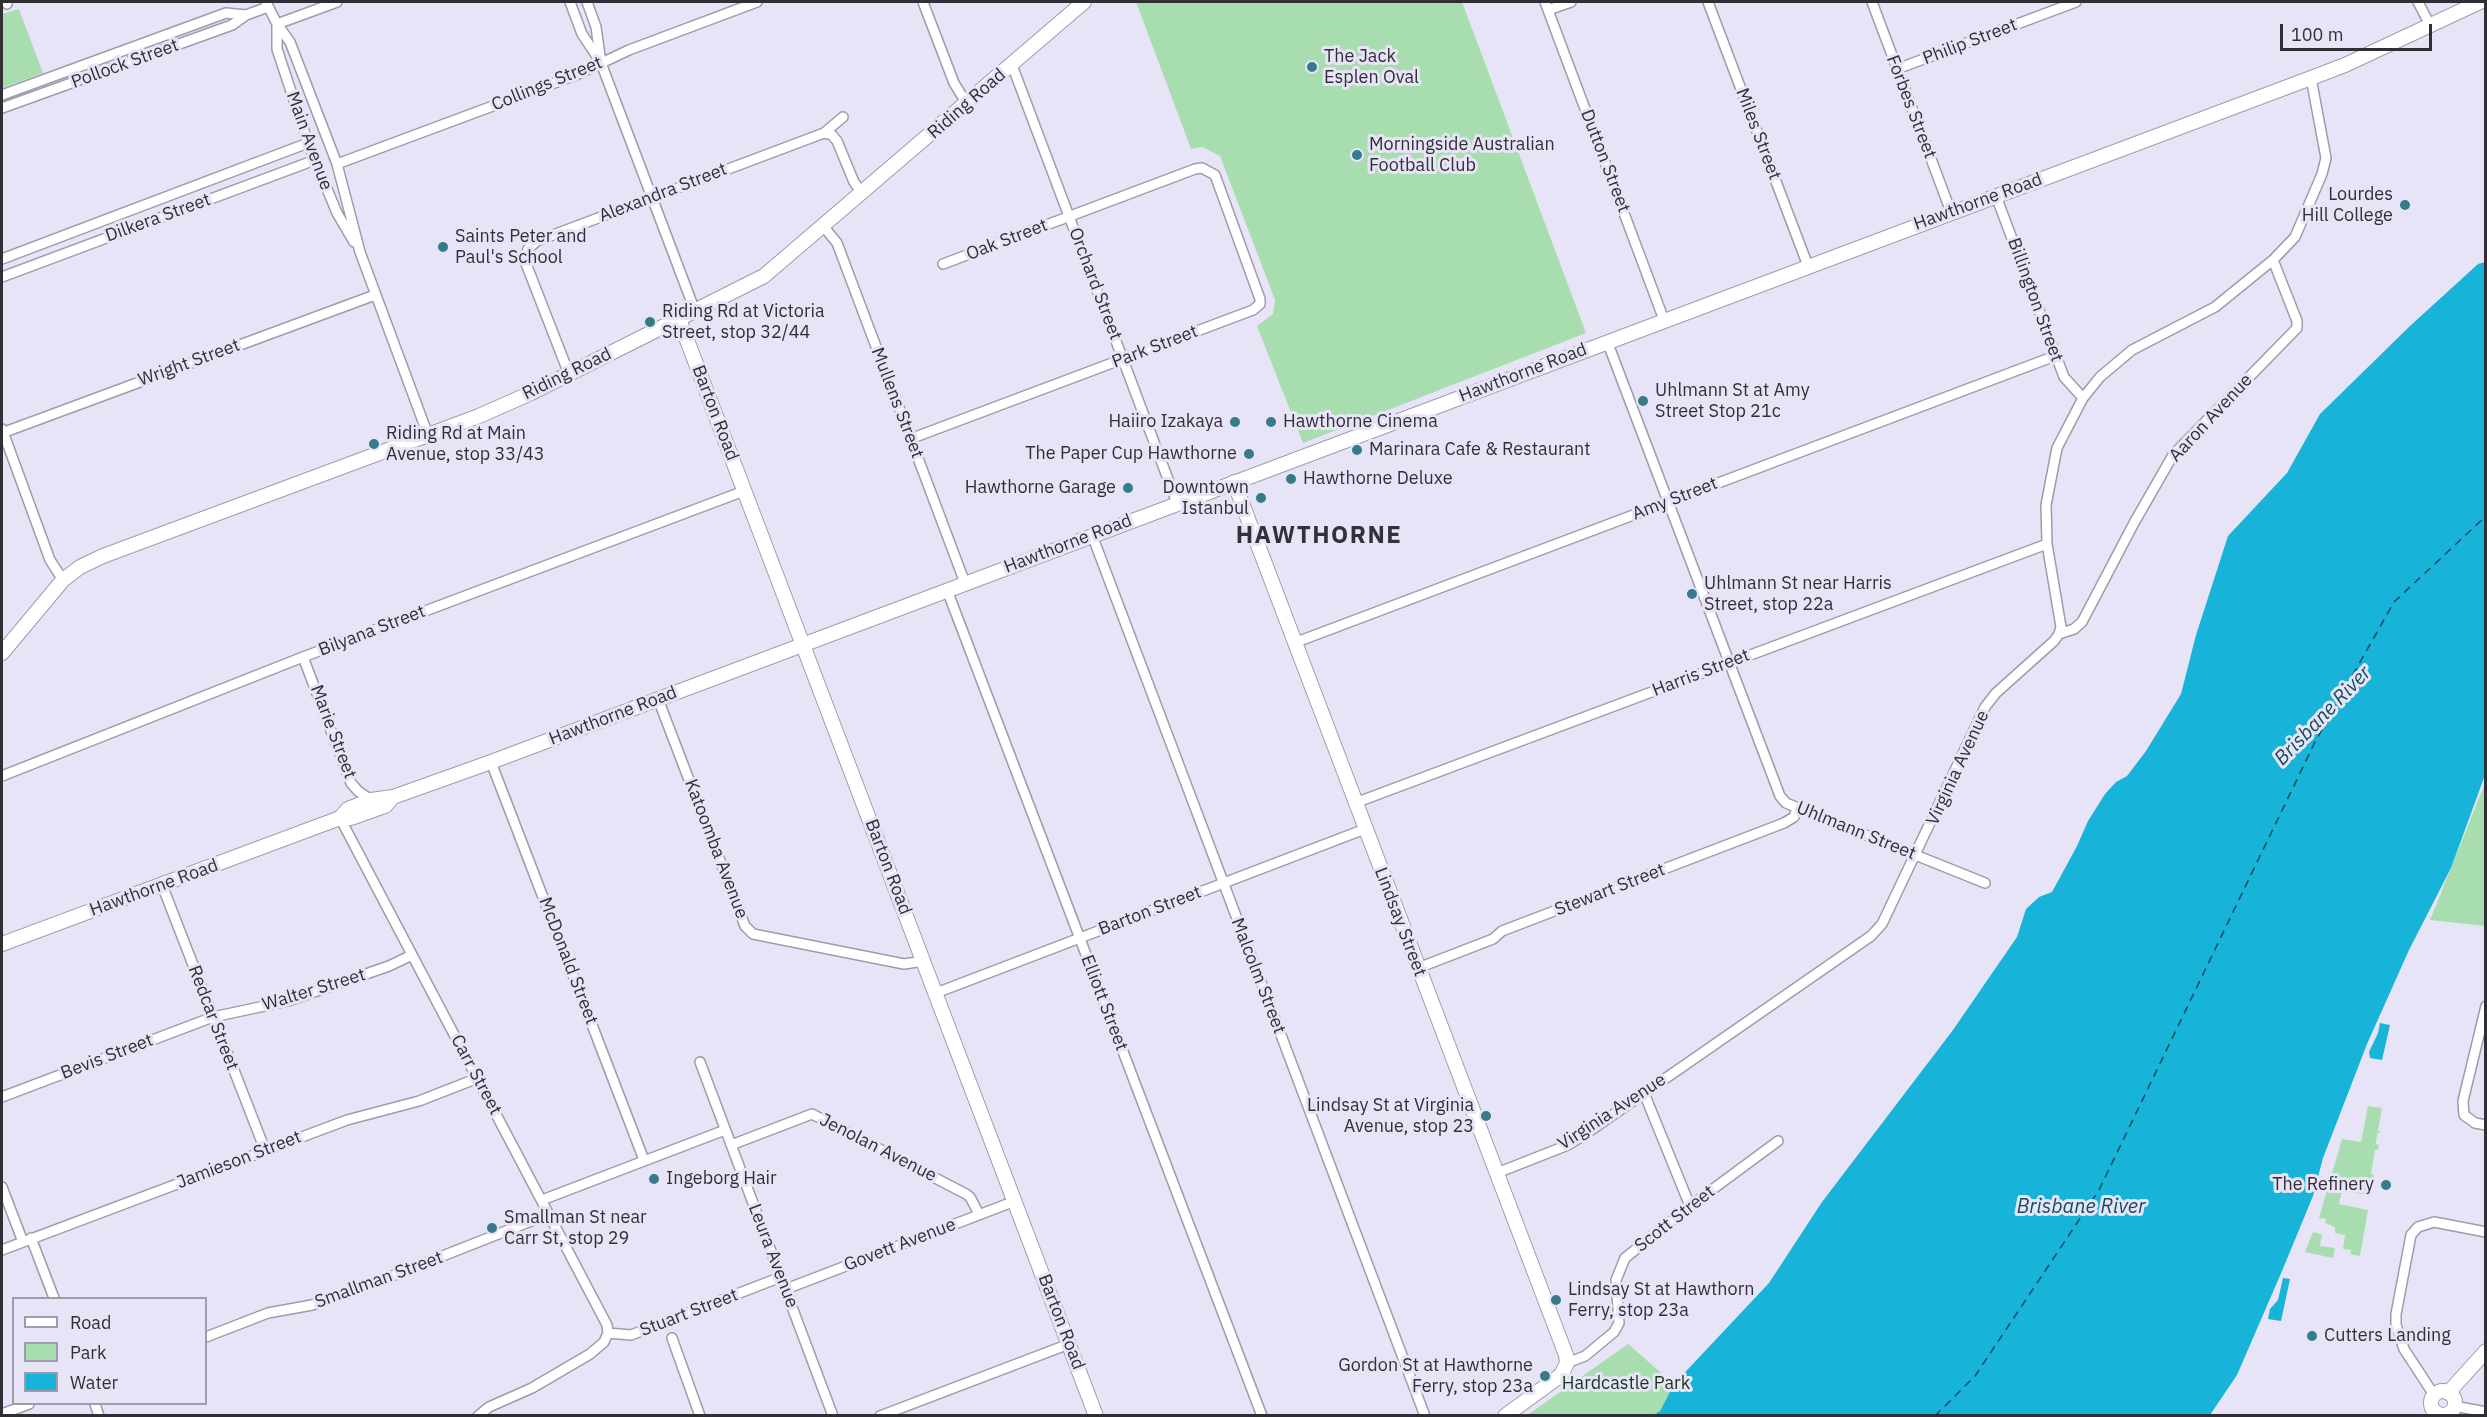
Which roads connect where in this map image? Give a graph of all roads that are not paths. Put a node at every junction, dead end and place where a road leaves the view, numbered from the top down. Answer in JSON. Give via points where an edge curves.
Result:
{"nodes":[{"id":1,"x":337,"y":2,"type":"edge"},
{"id":2,"x":570,"y":2,"type":"edge"},
{"id":3,"x":587,"y":2,"type":"edge"},
{"id":4,"x":757,"y":2,"type":"edge"},
{"id":5,"x":923,"y":2,"type":"edge"},
{"id":6,"x":1084,"y":2,"type":"edge"},
{"id":7,"x":1572,"y":2,"type":"edge"},
{"id":8,"x":1708,"y":2,"type":"edge"},
{"id":9,"x":1872,"y":2,"type":"edge"},
{"id":10,"x":2076,"y":2,"type":"edge"},
{"id":11,"x":2418,"y":2,"type":"edge"},
{"id":12,"x":2480,"y":2,"type":"edge"},
{"id":13,"x":267,"y":4,"type":"edge"},
{"id":14,"x":1546,"y":6,"type":"edge"},
{"id":15,"x":246,"y":15,"type":"junction"},
{"id":16,"x":277,"y":24,"type":"junction"},
{"id":17,"x":2430,"y":25,"type":"junction"},
{"id":18,"x":601,"y":63,"type":"junction"},
{"id":19,"x":1012,"y":65,"type":"junction"},
{"id":20,"x":1897,"y":69,"type":"junction"},
{"id":21,"x":2311,"y":78,"type":"junction"},
{"id":22,"x":2,"y":95,"type":"edge"},
{"id":23,"x":967,"y":104,"type":"junction"},
{"id":24,"x":2,"y":108,"type":"edge"},
{"id":25,"x":843,"y":117,"type":"dead end"},
{"id":26,"x":824,"y":133,"type":"junction"},
{"id":27,"x":308,"y":142,"type":"junction"},
{"id":28,"x":315,"y":160,"type":"junction"},
{"id":29,"x":337,"y":164,"type":"junction"},
{"id":30,"x":1207,"y":169,"type":"joint"},
{"id":31,"x":862,"y":193,"type":"junction"},
{"id":32,"x":1996,"y":196,"type":"junction"},
{"id":33,"x":652,"y":197,"type":"junction"},
{"id":34,"x":1951,"y":212,"type":"junction"},
{"id":35,"x":1069,"y":216,"type":"junction"},
{"id":36,"x":824,"y":227,"type":"junction"},
{"id":37,"x":360,"y":252,"type":"junction"},
{"id":38,"x":2,"y":259,"type":"edge"},
{"id":39,"x":2273,"y":260,"type":"junction"},
{"id":40,"x":943,"y":264,"type":"dead end"},
{"id":41,"x":1808,"y":266,"type":"junction"},
{"id":42,"x":2,"y":277,"type":"edge"},
{"id":43,"x":375,"y":295,"type":"junction"},
{"id":44,"x":695,"y":311,"type":"junction"},
{"id":45,"x":679,"y":319,"type":"junction"},
{"id":46,"x":1664,"y":320,"type":"junction"},
{"id":47,"x":1607,"y":341,"type":"junction"},
{"id":48,"x":2055,"y":356,"type":"junction"},
{"id":49,"x":1123,"y":359,"type":"junction"},
{"id":50,"x":569,"y":374,"type":"junction"},
{"id":51,"x":2083,"y":398,"type":"junction"},
{"id":52,"x":2,"y":431,"type":"edge"},
{"id":53,"x":428,"y":435,"type":"junction"},
{"id":54,"x":910,"y":439,"type":"junction"},
{"id":55,"x":1234,"y":482,"type":"junction"},
{"id":56,"x":744,"y":491,"type":"junction"},
{"id":57,"x":1669,"y":502,"type":"junction"},
{"id":58,"x":1177,"y":503,"type":"junction"},
{"id":59,"x":1092,"y":535,"type":"junction"},
{"id":60,"x":2047,"y":544,"type":"junction"},
{"id":61,"x":63,"y":580,"type":"junction"},
{"id":62,"x":965,"y":583,"type":"junction"},
{"id":63,"x":947,"y":590,"type":"junction"},
{"id":64,"x":2059,"y":634,"type":"junction"},
{"id":65,"x":1294,"y":643,"type":"junction"},
{"id":66,"x":803,"y":645,"type":"junction"},
{"id":67,"x":2,"y":653,"type":"edge"},
{"id":68,"x":303,"y":657,"type":"junction"},
{"id":69,"x":1730,"y":662,"type":"junction"},
{"id":70,"x":658,"y":699,"type":"junction"},
{"id":71,"x":491,"y":762,"type":"junction"},
{"id":72,"x":2,"y":776,"type":"edge"},
{"id":73,"x":393,"y":797,"type":"junction"},
{"id":74,"x":371,"y":800,"type":"junction"},
{"id":75,"x":1355,"y":804,"type":"junction"},
{"id":76,"x":1797,"y":808,"type":"junction"},
{"id":77,"x":340,"y":818,"type":"junction"},
{"id":78,"x":1365,"y":829,"type":"junction"},
{"id":79,"x":1916,"y":856,"type":"junction"},
{"id":80,"x":1985,"y":883,"type":"dead end"},
{"id":81,"x":1222,"y":884,"type":"junction"},
{"id":82,"x":162,"y":885,"type":"junction"},
{"id":83,"x":1080,"y":938,"type":"junction"},
{"id":84,"x":2,"y":945,"type":"edge"},
{"id":85,"x":412,"y":955,"type":"junction"},
{"id":86,"x":924,"y":960,"type":"junction"},
{"id":87,"x":1418,"y":968,"type":"junction"},
{"id":88,"x":936,"y":993,"type":"junction"},
{"id":89,"x":2486,"y":1006,"type":"edge"},
{"id":90,"x":213,"y":1017,"type":"junction"},
{"id":91,"x":700,"y":1062,"type":"dead end"},
{"id":92,"x":478,"y":1078,"type":"junction"},
{"id":93,"x":1644,"y":1093,"type":"junction"},
{"id":94,"x":2,"y":1097,"type":"edge"},
{"id":95,"x":2486,"y":1125,"type":"edge"},
{"id":96,"x":725,"y":1130,"type":"junction"},
{"id":97,"x":1778,"y":1141,"type":"dead end"},
{"id":98,"x":731,"y":1145,"type":"junction"},
{"id":99,"x":265,"y":1150,"type":"junction"},
{"id":100,"x":644,"y":1160,"type":"junction"},
{"id":101,"x":1497,"y":1173,"type":"junction"},
{"id":102,"x":2,"y":1187,"type":"edge"},
{"id":103,"x":542,"y":1200,"type":"junction"},
{"id":104,"x":1015,"y":1201,"type":"junction"},
{"id":105,"x":1690,"y":1206,"type":"junction"},
{"id":106,"x":549,"y":1214,"type":"junction"},
{"id":107,"x":980,"y":1214,"type":"junction"},
{"id":108,"x":2486,"y":1232,"type":"edge"},
{"id":109,"x":27,"y":1240,"type":"junction"},
{"id":110,"x":2,"y":1250,"type":"edge"},
{"id":111,"x":781,"y":1277,"type":"junction"},
{"id":112,"x":786,"y":1289,"type":"junction"},
{"id":113,"x":53,"y":1297,"type":"edge"},
{"id":114,"x":608,"y":1333,"type":"junction"},
{"id":115,"x":207,"y":1336,"type":"edge"},
{"id":116,"x":672,"y":1338,"type":"dead end"},
{"id":117,"x":1069,"y":1344,"type":"junction"},
{"id":118,"x":2486,"y":1351,"type":"edge"},
{"id":119,"x":1567,"y":1363,"type":"junction"},
{"id":120,"x":2446,"y":1398,"type":"junction"},
{"id":121,"x":26,"y":1405,"type":"edge"},
{"id":122,"x":2486,"y":1412,"type":"edge"},
{"id":123,"x":2,"y":1414,"type":"edge"},
{"id":124,"x":2438,"y":1414,"type":"edge"},
{"id":125,"x":478,"y":1416,"type":"edge"},
{"id":126,"x":700,"y":1416,"type":"edge"},
{"id":127,"x":833,"y":1416,"type":"edge"},
{"id":128,"x":880,"y":1416,"type":"edge"},
{"id":129,"x":1096,"y":1416,"type":"edge"},
{"id":130,"x":1262,"y":1416,"type":"edge"},
{"id":131,"x":1425,"y":1416,"type":"edge"},
{"id":132,"x":1505,"y":1416,"type":"edge"}],
"edges":[{"from":1,"to":16,"type":"street"},
{"from":2,"to":18,"type":"street","via":[[582,34]]},
{"from":3,"to":18,"type":"street","via":[[596,27]]},
{"from":4,"to":18,"type":"street","name":"Collings Street"},
{"from":5,"to":23,"type":"street","via":[[954,83]]},
{"from":6,"to":19,"type":"street","name":"Riding Road"},
{"from":7,"to":14,"type":"street"},
{"from":8,"to":41,"type":"street","name":"Miles Street"},
{"from":9,"to":20,"type":"street","name":"Forbes Street"},
{"from":10,"to":20,"type":"street","name":"Philip Street"},
{"from":11,"to":17,"type":"street"},
{"from":12,"to":17,"type":"street","name":"Hawthorne Road"},
{"from":13,"to":15,"type":"street","name":"Pollock Street"},
{"from":13,"to":16,"type":"street","name":"Main Avenue"},
{"from":14,"to":46,"type":"street","name":"Dutton Street"},
{"from":15,"to":22,"type":"street","name":"Pollock Street","via":[[226,14]]},
{"from":15,"to":24,"type":"street","name":"Pollock Street","via":[[231,25]]},
{"from":16,"to":27,"type":"street","name":"Main Avenue","via":[[277,49]]},
{"from":16,"to":29,"type":"street","name":"Main Avenue","via":[[290,42]]},
{"from":17,"to":21,"type":"street","name":"Hawthorne Road"},
{"from":18,"to":29,"type":"street","name":"Collings Street"},
{"from":18,"to":33,"type":"street"},
{"from":19,"to":23,"type":"street","name":"Riding Road"},
{"from":19,"to":35,"type":"street","name":"Orchard Street"},
{"from":20,"to":34,"type":"street","name":"Forbes Street"},
{"from":21,"to":32,"type":"street","name":"Hawthorne Road"},
{"from":21,"to":39,"type":"street","via":[[2326,158],[2295,237]]},
{"from":23,"to":31,"type":"street","name":"Riding Road"},
{"from":25,"to":26,"type":"street","name":"Alexandra Street"},
{"from":26,"to":31,"type":"street","via":[[837,141]]},
{"from":26,"to":33,"type":"street","name":"Alexandra Street"},
{"from":27,"to":28,"type":"street","name":"Main Avenue"},
{"from":27,"to":38,"type":"street","name":"Dilkera Street"},
{"from":28,"to":37,"type":"street","name":"Main Avenue","via":[[337,213]]},
{"from":28,"to":42,"type":"street","name":"Dilkera Street"},
{"from":29,"to":37,"type":"street","name":"Main Avenue"},
{"from":30,"to":35,"type":"street","name":"Oak Street","via":[[1195,169]]},
{"from":30,"to":49,"type":"street","name":"Park Street","via":[[1215,175],[1260,304]]},
{"from":31,"to":36,"type":"street","name":"Riding Road"},
{"from":32,"to":34,"type":"street","name":"Hawthorne Road"},
{"from":32,"to":48,"type":"street","name":"Billington Street"},
{"from":33,"to":44,"type":"street"},
{"from":33,"to":50,"type":"street","name":"Alexandra Street","via":[[537,241],[528,249],[525,261]]},
{"from":34,"to":41,"type":"street","name":"Hawthorne Road"},
{"from":35,"to":40,"type":"street","name":"Oak Street"},
{"from":35,"to":49,"type":"street","name":"Orchard Street"},
{"from":36,"to":44,"type":"street","name":"Riding Road","via":[[764,276]]},
{"from":36,"to":54,"type":"street","name":"Mullens Street","via":[[837,243]]},
{"from":37,"to":43,"type":"street","name":"Main Avenue"},
{"from":39,"to":51,"type":"street","via":[[2215,308],[2132,350],[2100,377]]},
{"from":39,"to":64,"type":"street","name":"Aaron Avenue","via":[[2297,328],[2173,455],[2082,622]]},
{"from":41,"to":46,"type":"street","name":"Hawthorne Road"},
{"from":43,"to":52,"type":"street","name":"Wright Street"},
{"from":43,"to":53,"type":"street","name":"Main Avenue"},
{"from":44,"to":45,"type":"street","name":"Riding Road"},
{"from":45,"to":50,"type":"street","name":"Riding Road"},
{"from":45,"to":56,"type":"street","name":"Barton Road"},
{"from":46,"to":47,"type":"street","name":"Hawthorne Road"},
{"from":47,"to":55,"type":"street","name":"Hawthorne Road"},
{"from":47,"to":57,"type":"street","name":"Uhlmann Street"},
{"from":48,"to":51,"type":"street","name":"Billington Street","via":[[2064,377]]},
{"from":48,"to":57,"type":"street","name":"Amy Street"},
{"from":49,"to":54,"type":"street","name":"Park Street"},
{"from":49,"to":58,"type":"street","name":"Orchard Street"},
{"from":50,"to":53,"type":"street","name":"Riding Road"},
{"from":51,"to":60,"type":"street","via":[[2057,448],[2046,505]]},
{"from":52,"to":61,"type":"street","via":[[50,560]]},
{"from":53,"to":61,"type":"street","name":"Riding Road","via":[[102,556]]},
{"from":54,"to":62,"type":"street","name":"Mullens Street"},
{"from":55,"to":58,"type":"street","name":"Hawthorne Road"},
{"from":55,"to":65,"type":"street","name":"Lindsay Street"},
{"from":56,"to":66,"type":"street","name":"Barton Road"},
{"from":56,"to":68,"type":"street","name":"Bilyana Street"},
{"from":57,"to":65,"type":"street","name":"Amy Street"},
{"from":57,"to":69,"type":"street","name":"Uhlmann Street"},
{"from":58,"to":59,"type":"street","name":"Hawthorne Road"},
{"from":59,"to":62,"type":"street","name":"Hawthorne Road"},
{"from":59,"to":81,"type":"street","name":"Malcolm Street"},
{"from":60,"to":64,"type":"street"},
{"from":60,"to":69,"type":"street","name":"Harris Street"},
{"from":61,"to":67,"type":"street","name":"Riding Road"},
{"from":62,"to":63,"type":"street","name":"Hawthorne Road"},
{"from":63,"to":66,"type":"street","name":"Hawthorne Road"},
{"from":63,"to":83,"type":"street","name":"Elliott Street"},
{"from":64,"to":79,"type":"street","name":"Virginia Avenue","via":[[1985,707]]},
{"from":65,"to":75,"type":"street","name":"Lindsay Street"},
{"from":66,"to":70,"type":"street","name":"Hawthorne Road"},
{"from":66,"to":86,"type":"street","name":"Barton Road"},
{"from":68,"to":72,"type":"street","name":"Bilyana Street"},
{"from":68,"to":74,"type":"street","name":"Marie Street","via":[[354,786]]},
{"from":69,"to":75,"type":"street","name":"Harris Street"},
{"from":69,"to":76,"type":"street","name":"Uhlmann Street","via":[[1780,796],[1786,804]]},
{"from":70,"to":71,"type":"street","name":"Hawthorne Road"},
{"from":70,"to":86,"type":"street","name":"Katoomba Avenue","via":[[745,926],[753,934],[904,964]]},
{"from":71,"to":73,"type":"street","name":"Hawthorne Road"},
{"from":71,"to":100,"type":"street","name":"McDonald Street"},
{"from":73,"to":74,"type":"street","name":"Hawthorne Road"},
{"from":73,"to":77,"type":"street","name":"Hawthorne Road","via":[[385,806]]},
{"from":74,"to":77,"type":"street","name":"Hawthorne Road","via":[[348,809]]},
{"from":75,"to":78,"type":"street","name":"Lindsay Street"},
{"from":76,"to":79,"type":"street","name":"Uhlmann Street"},
{"from":76,"to":87,"type":"street","name":"Stewart Street","via":[[1794,817],[1784,823],[1502,931],[1493,939]]},
{"from":77,"to":82,"type":"street","name":"Hawthorne Road"},
{"from":77,"to":85,"type":"street","name":"Carr Street"},
{"from":78,"to":81,"type":"street","name":"Barton Street"},
{"from":78,"to":87,"type":"street","name":"Lindsay Street"},
{"from":79,"to":80,"type":"street","name":"Uhlmann Street"},
{"from":79,"to":93,"type":"street","name":"Virginia Avenue","via":[[1890,912],[1871,936]]},
{"from":81,"to":83,"type":"street","name":"Barton Street"},
{"from":81,"to":131,"type":"street","name":"Malcolm Street"},
{"from":82,"to":84,"type":"street","name":"Hawthorne Road"},
{"from":82,"to":90,"type":"street","name":"Redcar Street"},
{"from":83,"to":88,"type":"street","name":"Barton Street"},
{"from":83,"to":130,"type":"street","name":"Elliott Street"},
{"from":85,"to":90,"type":"street","name":"Walter Street","via":[[288,1001]]},
{"from":85,"to":92,"type":"street","name":"Carr Street"},
{"from":86,"to":88,"type":"street","name":"Barton Road"},
{"from":87,"to":101,"type":"street","name":"Lindsay Street"},
{"from":88,"to":104,"type":"street","name":"Barton Road"},
{"from":89,"to":95,"type":"street","via":[[2463,1101],[2464,1115]]},
{"from":90,"to":94,"type":"street","name":"Bevis Street"},
{"from":90,"to":99,"type":"street","name":"Redcar Street"},
{"from":91,"to":96,"type":"street","name":"Leura Avenue"},
{"from":92,"to":99,"type":"street","name":"Jamieson Street"},
{"from":92,"to":103,"type":"street","name":"Carr Street"},
{"from":93,"to":101,"type":"street","name":"Virginia Avenue","via":[[1568,1145]]},
{"from":93,"to":105,"type":"street"},
{"from":96,"to":98,"type":"street","name":"Leura Avenue"},
{"from":96,"to":100,"type":"street"},
{"from":97,"to":105,"type":"street","name":"Scott Street"},
{"from":98,"to":107,"type":"street","name":"Jenolan Avenue","via":[[812,1114],[966,1194]]},
{"from":98,"to":111,"type":"street","name":"Leura Avenue"},
{"from":99,"to":109,"type":"street","name":"Jamieson Street"},
{"from":100,"to":103,"type":"street"},
{"from":101,"to":119,"type":"street","name":"Lindsay Street"},
{"from":102,"to":109,"type":"street"},
{"from":103,"to":106,"type":"street","name":"Carr Street"},
{"from":104,"to":107,"type":"street","name":"Govett Avenue"},
{"from":104,"to":117,"type":"street","name":"Barton Road"},
{"from":105,"to":119,"type":"street","name":"Scott Street","via":[[1625,1258],[1616,1280],[1619,1323],[1585,1356]]},
{"from":106,"to":114,"type":"street","name":"Carr Street","via":[[605,1319]]},
{"from":106,"to":115,"type":"street","name":"Smallman Street","via":[[354,1291],[312,1305],[268,1313]]},
{"from":107,"to":112,"type":"street","name":"Govett Avenue"},
{"from":108,"to":120,"type":"street","via":[[2434,1222],[2411,1234],[2396,1325],[2407,1355]]},
{"from":109,"to":110,"type":"street","name":"Jamieson Street"},
{"from":109,"to":113,"type":"street"},
{"from":111,"to":112,"type":"street","name":"Leura Avenue"},
{"from":111,"to":114,"type":"street","name":"Stuart Street","via":[[631,1335]]},
{"from":112,"to":127,"type":"street","name":"Leura Avenue"},
{"from":114,"to":125,"type":"street","via":[[601,1346],[590,1354]]},
{"from":116,"to":126,"type":"street"},
{"from":117,"to":128,"type":"street"},
{"from":117,"to":129,"type":"street","name":"Barton Road"},
{"from":118,"to":120,"type":"street"},
{"from":119,"to":132,"type":"street","via":[[1557,1378]]},
{"from":120,"to":122,"type":"street"},
{"from":120,"to":124,"type":"street","via":[[2432,1405]]},
{"from":121,"to":123,"type":"street"}]}
